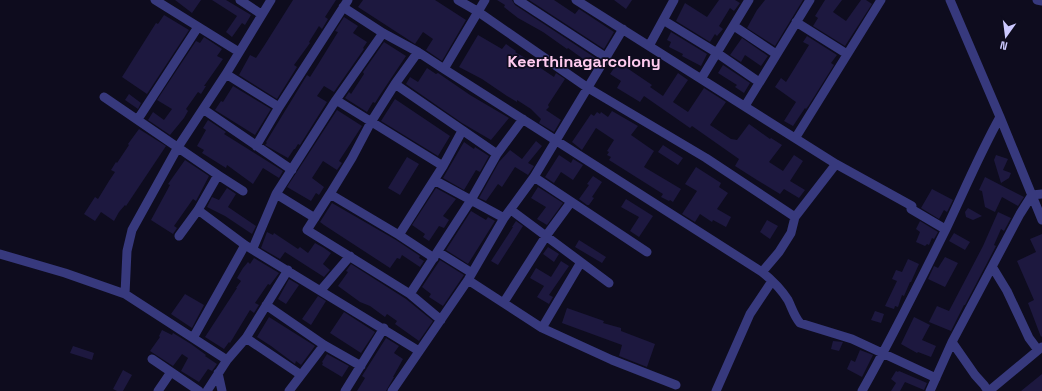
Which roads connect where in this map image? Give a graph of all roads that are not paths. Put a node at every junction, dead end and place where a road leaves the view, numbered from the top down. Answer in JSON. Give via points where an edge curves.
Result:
{"nodes":[{"id":1,"x":155,"y":0,"type":"edge"},
{"id":2,"x":240,"y":0,"type":"edge"},
{"id":3,"x":271,"y":0,"type":"edge"},
{"id":4,"x":458,"y":0,"type":"edge"},
{"id":5,"x":485,"y":0,"type":"edge"},
{"id":6,"x":518,"y":0,"type":"edge"},
{"id":7,"x":576,"y":0,"type":"edge"},
{"id":8,"x":674,"y":0,"type":"edge"},
{"id":9,"x":749,"y":0,"type":"edge"},
{"id":10,"x":810,"y":0,"type":"edge"},
{"id":11,"x":881,"y":0,"type":"edge"},
{"id":12,"x":950,"y":0,"type":"edge"},
{"id":13,"x":1037,"y":0,"type":"edge"},
{"id":14,"x":1042,"y":1,"type":"edge"},
{"id":15,"x":345,"y":4,"type":"edge"},
{"id":16,"x":477,"y":11,"type":"junction"},
{"id":17,"x":261,"y":14,"type":"junction"},
{"id":18,"x":663,"y":20,"type":"junction"},
{"id":19,"x":796,"y":22,"type":"junction"},
{"id":20,"x":734,"y":26,"type":"junction"},
{"id":21,"x":198,"y":27,"type":"junction"},
{"id":22,"x":623,"y":29,"type":"junction"},
{"id":23,"x":383,"y":33,"type":"junction"},
{"id":24,"x":649,"y":46,"type":"junction"},
{"id":25,"x":239,"y":52,"type":"junction"},
{"id":26,"x":418,"y":52,"type":"junction"},
{"id":27,"x":717,"y":53,"type":"junction"},
{"id":28,"x":776,"y":54,"type":"junction"},
{"id":29,"x":848,"y":54,"type":"junction"},
{"id":30,"x":607,"y":58,"type":"junction"},
{"id":31,"x":444,"y":68,"type":"junction"},
{"id":32,"x":226,"y":74,"type":"junction"},
{"id":33,"x":701,"y":79,"type":"junction"},
{"id":34,"x":759,"y":82,"type":"junction"},
{"id":35,"x":395,"y":84,"type":"junction"},
{"id":36,"x":588,"y":88,"type":"junction"},
{"id":37,"x":104,"y":97,"type":"dead end"},
{"id":38,"x":336,"y":100,"type":"junction"},
{"id":39,"x":745,"y":106,"type":"junction"},
{"id":40,"x":279,"y":107,"type":"junction"},
{"id":41,"x":203,"y":109,"type":"junction"},
{"id":42,"x":1000,"y":117,"type":"junction"},
{"id":43,"x":138,"y":119,"type":"junction"},
{"id":44,"x":523,"y":119,"type":"junction"},
{"id":45,"x":371,"y":122,"type":"junction"},
{"id":46,"x":462,"y":131,"type":"junction"},
{"id":47,"x":796,"y":137,"type":"junction"},
{"id":48,"x":556,"y":140,"type":"junction"},
{"id":49,"x":256,"y":146,"type":"junction"},
{"id":50,"x":178,"y":147,"type":"junction"},
{"id":51,"x":497,"y":154,"type":"junction"},
{"id":52,"x":836,"y":164,"type":"junction"},
{"id":53,"x":443,"y":166,"type":"junction"},
{"id":54,"x":292,"y":170,"type":"junction"},
{"id":55,"x":218,"y":175,"type":"junction"},
{"id":56,"x":534,"y":178,"type":"junction"},
{"id":57,"x":434,"y":180,"type":"junction"},
{"id":58,"x":243,"y":191,"type":"dead end"},
{"id":59,"x":276,"y":194,"type":"junction"},
{"id":60,"x":330,"y":194,"type":"junction"},
{"id":61,"x":1042,"y":194,"type":"edge"},
{"id":62,"x":1032,"y":195,"type":"junction"},
{"id":63,"x":471,"y":200,"type":"junction"},
{"id":64,"x":571,"y":202,"type":"junction"},
{"id":65,"x":198,"y":210,"type":"junction"},
{"id":66,"x":511,"y":210,"type":"junction"},
{"id":67,"x":795,"y":217,"type":"junction"},
{"id":68,"x":316,"y":218,"type":"junction"},
{"id":69,"x":504,"y":218,"type":"junction"},
{"id":70,"x":1042,"y":220,"type":"edge"},
{"id":71,"x":945,"y":229,"type":"junction"},
{"id":72,"x":399,"y":235,"type":"junction"},
{"id":73,"x":179,"y":236,"type":"dead end"},
{"id":74,"x":546,"y":236,"type":"junction"},
{"id":75,"x":249,"y":247,"type":"junction"},
{"id":76,"x":647,"y":252,"type":"dead end"},
{"id":77,"x":0,"y":254,"type":"edge"},
{"id":78,"x":436,"y":255,"type":"junction"},
{"id":79,"x":350,"y":256,"type":"junction"},
{"id":80,"x":581,"y":262,"type":"junction"},
{"id":81,"x":993,"y":268,"type":"junction"},
{"id":82,"x":288,"y":270,"type":"junction"},
{"id":83,"x":762,"y":272,"type":"junction"},
{"id":84,"x":470,"y":276,"type":"junction"},
{"id":85,"x":772,"y":281,"type":"junction"},
{"id":86,"x":609,"y":283,"type":"dead end"},
{"id":87,"x":321,"y":290,"type":"junction"},
{"id":88,"x":125,"y":294,"type":"junction"},
{"id":89,"x":410,"y":294,"type":"junction"},
{"id":90,"x":504,"y":302,"type":"junction"},
{"id":91,"x":266,"y":305,"type":"junction"},
{"id":92,"x":441,"y":320,"type":"junction"},
{"id":93,"x":384,"y":328,"type":"junction"},
{"id":94,"x":542,"y":328,"type":"junction"},
{"id":95,"x":193,"y":338,"type":"junction"},
{"id":96,"x":246,"y":338,"type":"junction"},
{"id":97,"x":952,"y":342,"type":"junction"},
{"id":98,"x":324,"y":345,"type":"junction"},
{"id":99,"x":1040,"y":348,"type":"edge"},
{"id":100,"x":420,"y":350,"type":"junction"},
{"id":101,"x":883,"y":353,"type":"junction"},
{"id":102,"x":152,"y":359,"type":"dead end"},
{"id":103,"x":227,"y":360,"type":"junction"},
{"id":104,"x":361,"y":366,"type":"junction"},
{"id":105,"x":171,"y":372,"type":"junction"},
{"id":106,"x":218,"y":373,"type":"junction"},
{"id":107,"x":301,"y":375,"type":"junction"},
{"id":108,"x":936,"y":378,"type":"junction"},
{"id":109,"x":676,"y":385,"type":"dead end"},
{"id":110,"x":158,"y":391,"type":"edge"},
{"id":111,"x":199,"y":391,"type":"edge"},
{"id":112,"x":207,"y":391,"type":"edge"},
{"id":113,"x":222,"y":391,"type":"edge"},
{"id":114,"x":289,"y":391,"type":"edge"},
{"id":115,"x":345,"y":391,"type":"edge"},
{"id":116,"x":392,"y":391,"type":"edge"},
{"id":117,"x":716,"y":391,"type":"edge"},
{"id":118,"x":862,"y":391,"type":"edge"},
{"id":119,"x":930,"y":391,"type":"edge"},
{"id":120,"x":989,"y":391,"type":"edge"}],
"edges":[{"from":1,"to":21,"type":"street"},
{"from":2,"to":17,"type":"street"},
{"from":3,"to":17,"type":"street"},
{"from":4,"to":16,"type":"street"},
{"from":5,"to":16,"type":"street"},
{"from":6,"to":30,"type":"street"},
{"from":7,"to":22,"type":"street"},
{"from":8,"to":18,"type":"street"},
{"from":9,"to":20,"type":"street"},
{"from":10,"to":19,"type":"street"},
{"from":11,"to":29,"type":"street"},
{"from":12,"to":42,"type":"street"},
{"from":13,"to":14,"type":"street"},
{"from":15,"to":23,"type":"street"},
{"from":15,"to":40,"type":"street"},
{"from":16,"to":31,"type":"street"},
{"from":16,"to":36,"type":"street"},
{"from":17,"to":25,"type":"street"},
{"from":18,"to":24,"type":"street"},
{"from":18,"to":27,"type":"street"},
{"from":19,"to":28,"type":"street"},
{"from":19,"to":29,"type":"street"},
{"from":20,"to":27,"type":"street"},
{"from":20,"to":28,"type":"street"},
{"from":21,"to":25,"type":"street"},
{"from":21,"to":43,"type":"street"},
{"from":22,"to":24,"type":"street"},
{"from":22,"to":30,"type":"street"},
{"from":23,"to":26,"type":"street"},
{"from":23,"to":38,"type":"street"},
{"from":24,"to":33,"type":"street"},
{"from":25,"to":32,"type":"street"},
{"from":26,"to":31,"type":"street"},
{"from":26,"to":35,"type":"street"},
{"from":27,"to":33,"type":"street"},
{"from":27,"to":34,"type":"street"},
{"from":28,"to":34,"type":"street"},
{"from":29,"to":47,"type":"street"},
{"from":30,"to":36,"type":"street"},
{"from":31,"to":44,"type":"street"},
{"from":32,"to":40,"type":"street"},
{"from":32,"to":41,"type":"street"},
{"from":33,"to":39,"type":"street"},
{"from":34,"to":39,"type":"street"},
{"from":35,"to":45,"type":"street"},
{"from":35,"to":46,"type":"street"},
{"from":36,"to":48,"type":"street"},
{"from":36,"to":67,"type":"street","via":[[706,158]]},
{"from":37,"to":43,"type":"street"},
{"from":38,"to":45,"type":"street"},
{"from":38,"to":54,"type":"street"},
{"from":39,"to":47,"type":"street"},
{"from":40,"to":49,"type":"street"},
{"from":41,"to":49,"type":"street"},
{"from":41,"to":50,"type":"street"},
{"from":42,"to":62,"type":"street"},
{"from":42,"to":71,"type":"street"},
{"from":43,"to":50,"type":"street"},
{"from":44,"to":48,"type":"street"},
{"from":44,"to":51,"type":"street"},
{"from":45,"to":53,"type":"street"},
{"from":45,"to":60,"type":"street"},
{"from":46,"to":51,"type":"street"},
{"from":46,"to":53,"type":"street"},
{"from":47,"to":52,"type":"street"},
{"from":48,"to":56,"type":"street"},
{"from":48,"to":83,"type":"street"},
{"from":49,"to":54,"type":"street"},
{"from":50,"to":55,"type":"street"},
{"from":50,"to":88,"type":"street","via":[[132,230],[127,251]]},
{"from":51,"to":63,"type":"street"},
{"from":52,"to":67,"type":"street"},
{"from":52,"to":71,"type":"street"},
{"from":53,"to":57,"type":"street"},
{"from":54,"to":59,"type":"street"},
{"from":55,"to":58,"type":"street"},
{"from":55,"to":65,"type":"street"},
{"from":56,"to":64,"type":"street"},
{"from":56,"to":66,"type":"street"},
{"from":57,"to":63,"type":"street"},
{"from":57,"to":72,"type":"street"},
{"from":59,"to":68,"type":"street"},
{"from":59,"to":75,"type":"street"},
{"from":60,"to":68,"type":"street"},
{"from":60,"to":72,"type":"street"},
{"from":61,"to":62,"type":"street"},
{"from":62,"to":70,"type":"street"},
{"from":62,"to":81,"type":"street"},
{"from":63,"to":69,"type":"street"},
{"from":63,"to":78,"type":"street"},
{"from":64,"to":74,"type":"street"},
{"from":64,"to":76,"type":"street"},
{"from":65,"to":73,"type":"street"},
{"from":65,"to":75,"type":"street"},
{"from":66,"to":69,"type":"street"},
{"from":66,"to":74,"type":"street"},
{"from":67,"to":83,"type":"street","via":[[791,233]]},
{"from":68,"to":79,"type":"street","via":[[307,230]]},
{"from":69,"to":84,"type":"street"},
{"from":71,"to":101,"type":"street"},
{"from":72,"to":78,"type":"street"},
{"from":74,"to":80,"type":"street"},
{"from":74,"to":90,"type":"street"},
{"from":75,"to":82,"type":"street"},
{"from":75,"to":95,"type":"street"},
{"from":77,"to":88,"type":"street"},
{"from":78,"to":84,"type":"street"},
{"from":78,"to":89,"type":"street"},
{"from":79,"to":87,"type":"street"},
{"from":79,"to":89,"type":"street"},
{"from":80,"to":86,"type":"street"},
{"from":80,"to":94,"type":"street"},
{"from":81,"to":97,"type":"street"},
{"from":81,"to":99,"type":"street","via":[[1029,338]]},
{"from":82,"to":87,"type":"street"},
{"from":82,"to":91,"type":"street"},
{"from":83,"to":85,"type":"street"},
{"from":84,"to":90,"type":"street"},
{"from":84,"to":92,"type":"street"},
{"from":85,"to":101,"type":"street","via":[[788,300],[800,323],[852,339]]},
{"from":85,"to":117,"type":"street","via":[[750,314]]},
{"from":87,"to":93,"type":"street"},
{"from":88,"to":95,"type":"street"},
{"from":89,"to":92,"type":"street"},
{"from":90,"to":94,"type":"street"},
{"from":91,"to":96,"type":"street"},
{"from":91,"to":98,"type":"street"},
{"from":92,"to":100,"type":"street"},
{"from":93,"to":100,"type":"street"},
{"from":93,"to":104,"type":"street"},
{"from":94,"to":109,"type":"street","via":[[612,360]]},
{"from":95,"to":103,"type":"street"},
{"from":96,"to":103,"type":"street"},
{"from":96,"to":107,"type":"street"},
{"from":97,"to":108,"type":"street"},
{"from":97,"to":120,"type":"street"},
{"from":98,"to":104,"type":"street"},
{"from":98,"to":107,"type":"street"},
{"from":99,"to":120,"type":"street"},
{"from":100,"to":116,"type":"street"},
{"from":101,"to":108,"type":"street"},
{"from":101,"to":118,"type":"street"},
{"from":102,"to":105,"type":"street"},
{"from":103,"to":106,"type":"street"},
{"from":104,"to":115,"type":"street"},
{"from":105,"to":110,"type":"street"},
{"from":105,"to":111,"type":"street"},
{"from":106,"to":112,"type":"street"},
{"from":106,"to":113,"type":"street"},
{"from":107,"to":114,"type":"street"},
{"from":108,"to":119,"type":"street"}]}
